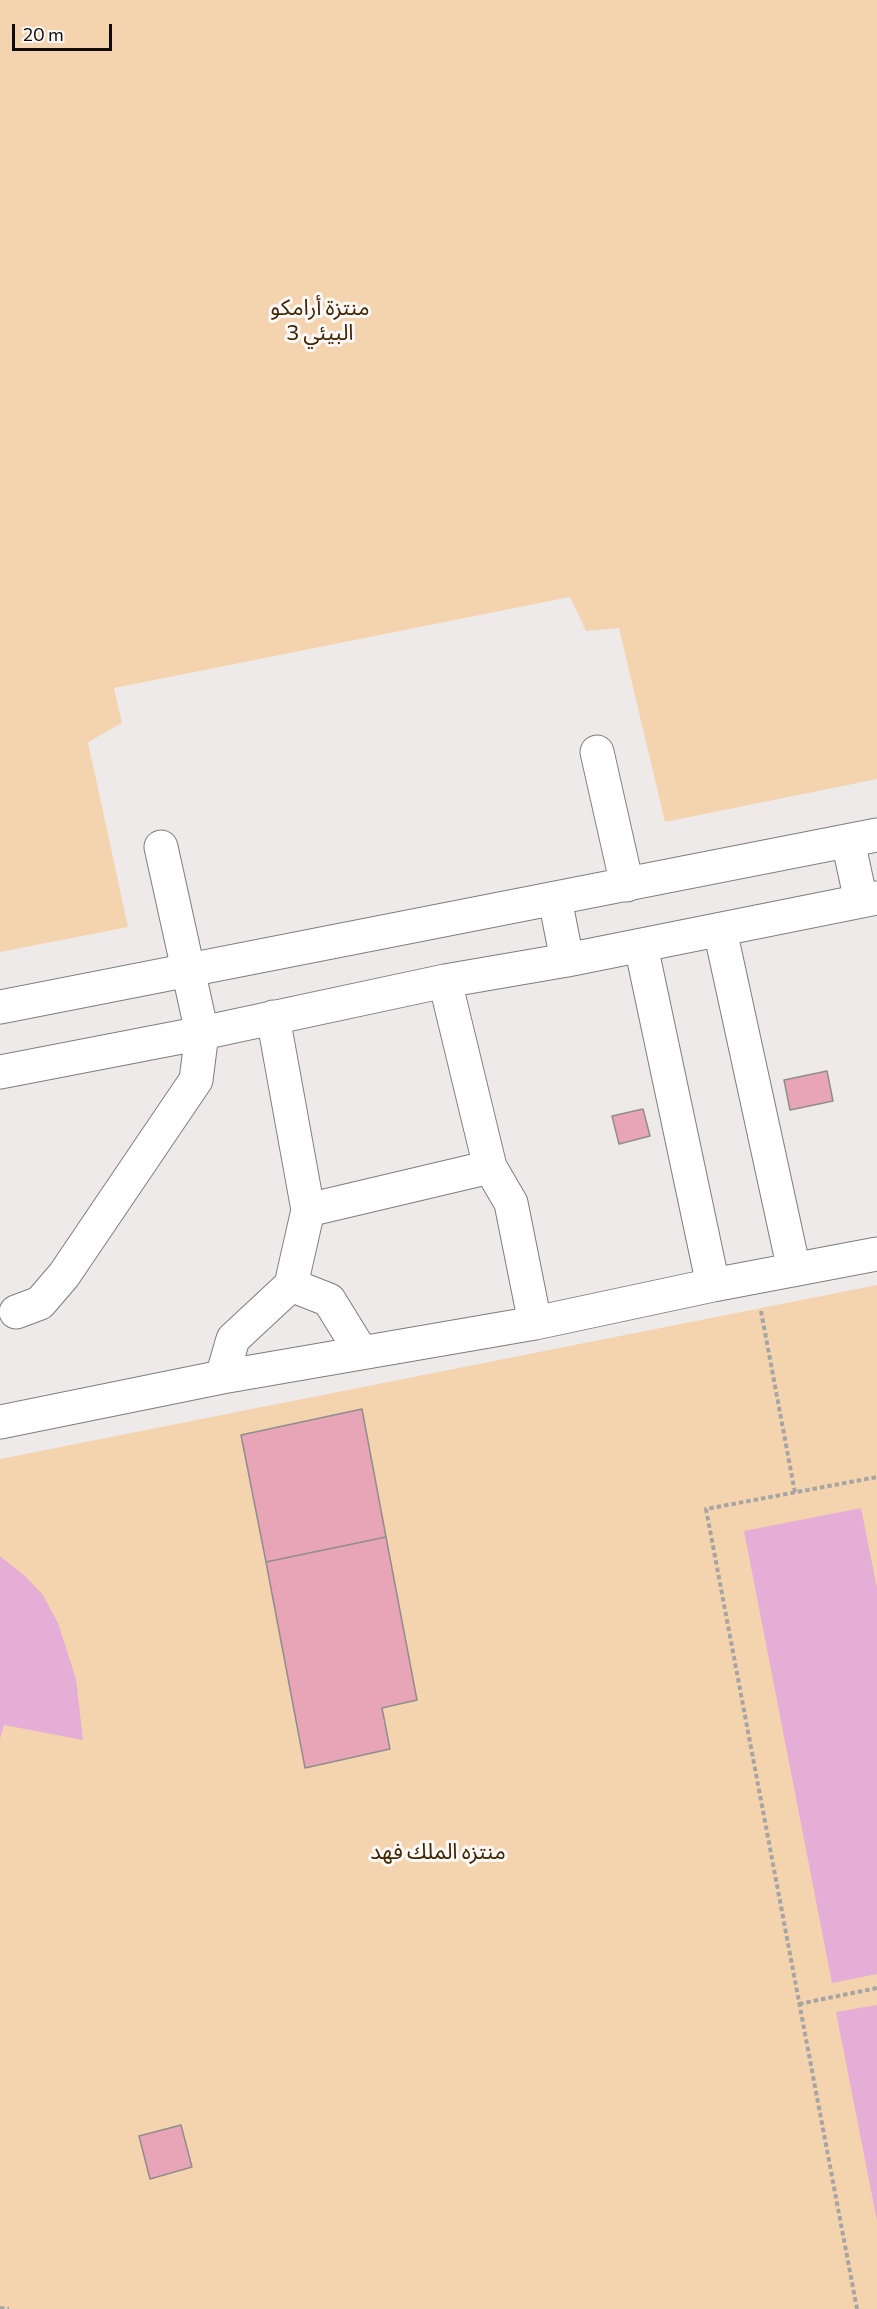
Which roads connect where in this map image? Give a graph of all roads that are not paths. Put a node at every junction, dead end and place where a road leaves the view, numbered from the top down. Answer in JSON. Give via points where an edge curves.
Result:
{"nodes":[{"id":1,"x":597,"y":752,"type":"dead end"},
{"id":2,"x":862,"y":838,"type":"edge"},
{"id":3,"x":161,"y":847,"type":"dead end"},
{"id":4,"x":627,"y":885,"type":"junction"},
{"id":5,"x":555,"y":899,"type":"junction"},
{"id":6,"x":869,"y":899,"type":"edge"},
{"id":7,"x":720,"y":930,"type":"junction"},
{"id":8,"x":641,"y":946,"type":"junction"},
{"id":9,"x":567,"y":960,"type":"junction"},
{"id":10,"x":189,"y":970,"type":"junction"},
{"id":11,"x":446,"y":981,"type":"junction"},
{"id":12,"x":0,"y":1006,"type":"edge"},
{"id":13,"x":273,"y":1017,"type":"junction"},
{"id":14,"x":201,"y":1033,"type":"junction"},
{"id":15,"x":0,"y":1072,"type":"edge"},
{"id":16,"x":490,"y":1167,"type":"junction"},
{"id":17,"x":308,"y":1210,"type":"junction"},
{"id":18,"x":877,"y":1254,"type":"edge"},
{"id":19,"x":794,"y":1270,"type":"junction"},
{"id":20,"x":291,"y":1285,"type":"junction"},
{"id":21,"x":713,"y":1285,"type":"junction"},
{"id":22,"x":16,"y":1312,"type":"dead end"},
{"id":23,"x":535,"y":1323,"type":"junction"},
{"id":24,"x":361,"y":1353,"type":"junction"},
{"id":25,"x":222,"y":1377,"type":"junction"},
{"id":26,"x":0,"y":1422,"type":"edge"}],
"edges":[{"from":1,"to":4,"type":"street"},
{"from":2,"to":4,"type":"street"},
{"from":2,"to":6,"type":"street"},
{"from":3,"to":10,"type":"street"},
{"from":4,"to":5,"type":"street"},
{"from":5,"to":9,"type":"street"},
{"from":5,"to":10,"type":"street"},
{"from":6,"to":7,"type":"street"},
{"from":7,"to":8,"type":"street"},
{"from":7,"to":19,"type":"street"},
{"from":8,"to":9,"type":"street"},
{"from":8,"to":21,"type":"street"},
{"from":9,"to":11,"type":"street"},
{"from":10,"to":12,"type":"street"},
{"from":10,"to":14,"type":"street"},
{"from":11,"to":13,"type":"street"},
{"from":11,"to":16,"type":"street"},
{"from":13,"to":14,"type":"street"},
{"from":13,"to":17,"type":"street"},
{"from":14,"to":15,"type":"street"},
{"from":14,"to":22,"type":"street","via":[[196,1080],[64,1275],[40,1303]]},
{"from":16,"to":17,"type":"street"},
{"from":16,"to":23,"type":"street","via":[[511,1203]]},
{"from":17,"to":20,"type":"street"},
{"from":18,"to":19,"type":"street"},
{"from":19,"to":21,"type":"street"},
{"from":20,"to":24,"type":"street","via":[[328,1300]]},
{"from":20,"to":25,"type":"street","via":[[233,1339]]},
{"from":21,"to":23,"type":"street"},
{"from":23,"to":24,"type":"street"},
{"from":24,"to":25,"type":"street"},
{"from":25,"to":26,"type":"street"}]}
